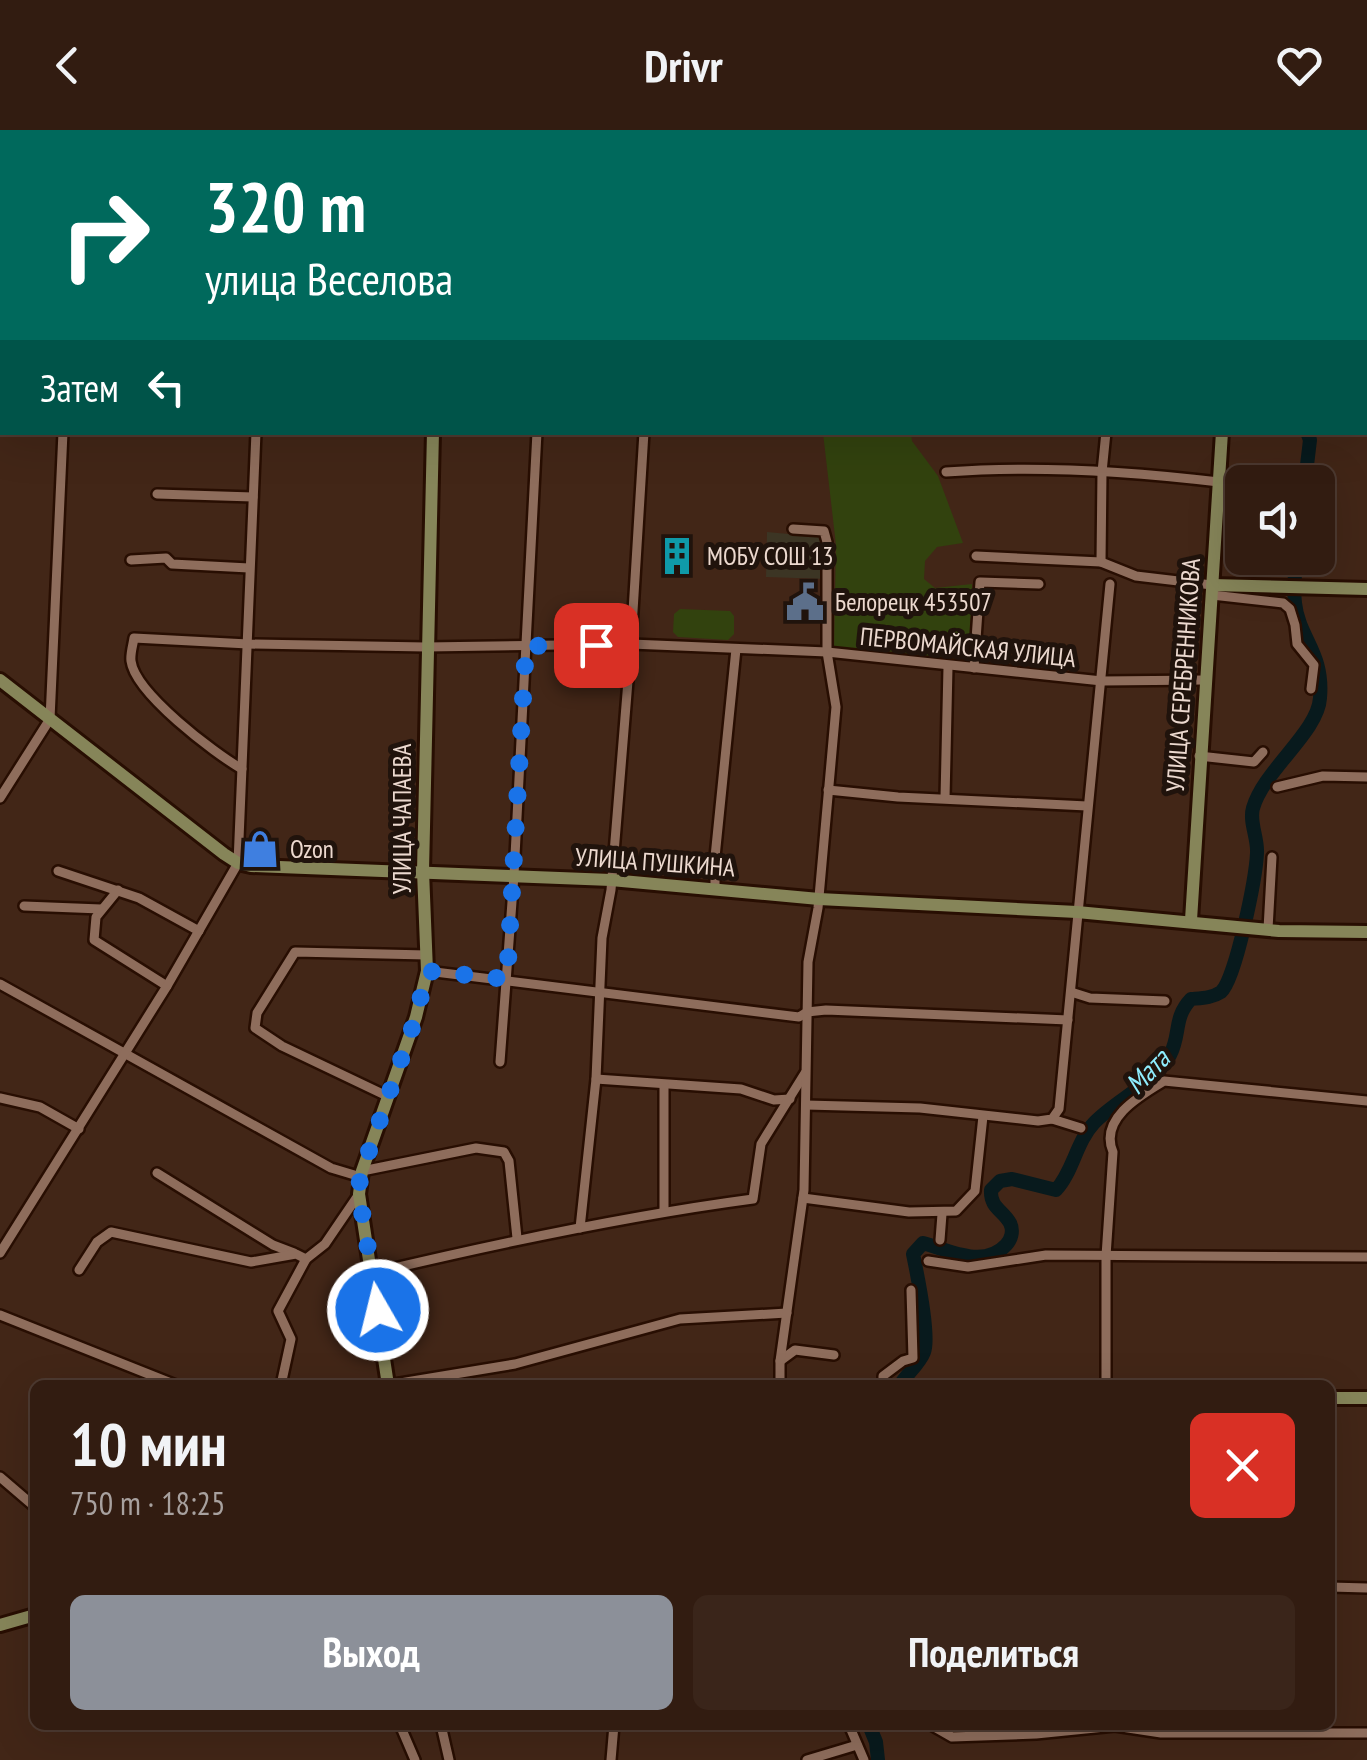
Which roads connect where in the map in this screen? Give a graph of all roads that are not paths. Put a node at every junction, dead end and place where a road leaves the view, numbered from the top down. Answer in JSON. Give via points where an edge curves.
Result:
{"nodes":[{"id":1,"x":63,"y":435,"type":"edge"},
{"id":2,"x":256,"y":435,"type":"edge"},
{"id":3,"x":433,"y":435,"type":"edge"},
{"id":4,"x":537,"y":435,"type":"edge"},
{"id":5,"x":644,"y":435,"type":"edge"},
{"id":6,"x":1106,"y":435,"type":"edge"},
{"id":7,"x":1222,"y":435,"type":"edge"},
{"id":8,"x":946,"y":472,"type":"dead end"},
{"id":9,"x":1102,"y":472,"type":"junction"},
{"id":10,"x":1219,"y":482,"type":"junction"},
{"id":11,"x":157,"y":494,"type":"dead end"},
{"id":12,"x":252,"y":497,"type":"junction"},
{"id":13,"x":793,"y":529,"type":"dead end"},
{"id":14,"x":976,"y":556,"type":"dead end"},
{"id":15,"x":131,"y":560,"type":"dead end"},
{"id":16,"x":1101,"y":562,"type":"junction"},
{"id":17,"x":249,"y":568,"type":"junction"},
{"id":18,"x":1039,"y":584,"type":"dead end"},
{"id":19,"x":1110,"y":584,"type":"dead end"},
{"id":20,"x":1367,"y":588,"type":"edge"},
{"id":21,"x":1212,"y":590,"type":"junction"},
{"id":22,"x":248,"y":644,"type":"junction"},
{"id":23,"x":632,"y":644,"type":"junction"},
{"id":24,"x":526,"y":646,"type":"junction"},
{"id":25,"x":426,"y":647,"type":"junction"},
{"id":26,"x":736,"y":648,"type":"junction"},
{"id":27,"x":827,"y":652,"type":"junction"},
{"id":28,"x":948,"y":667,"type":"junction"},
{"id":29,"x":974,"y":668,"type":"junction"},
{"id":30,"x":0,"y":680,"type":"edge"},
{"id":31,"x":1205,"y":680,"type":"junction"},
{"id":32,"x":1102,"y":681,"type":"junction"},
{"id":33,"x":1310,"y":689,"type":"dead end"},
{"id":34,"x":50,"y":719,"type":"junction"},
{"id":35,"x":1262,"y":752,"type":"dead end"},
{"id":36,"x":1199,"y":756,"type":"junction"},
{"id":37,"x":242,"y":768,"type":"junction"},
{"id":38,"x":1367,"y":777,"type":"edge"},
{"id":39,"x":1278,"y":787,"type":"dead end"},
{"id":40,"x":828,"y":790,"type":"junction"},
{"id":41,"x":0,"y":798,"type":"edge"},
{"id":42,"x":945,"y":798,"type":"junction"},
{"id":43,"x":1087,"y":806,"type":"junction"},
{"id":44,"x":1272,"y":857,"type":"dead end"},
{"id":45,"x":238,"y":864,"type":"junction"},
{"id":46,"x":423,"y":870,"type":"junction"},
{"id":47,"x":58,"y":871,"type":"dead end"},
{"id":48,"x":514,"y":875,"type":"junction"},
{"id":49,"x":612,"y":880,"type":"junction"},
{"id":50,"x":716,"y":889,"type":"junction"},
{"id":51,"x":118,"y":890,"type":"junction"},
{"id":52,"x":819,"y":900,"type":"junction"},
{"id":53,"x":24,"y":906,"type":"dead end"},
{"id":54,"x":101,"y":909,"type":"junction"},
{"id":55,"x":1077,"y":912,"type":"junction"},
{"id":56,"x":1191,"y":920,"type":"junction"},
{"id":57,"x":1261,"y":929,"type":"junction"},
{"id":58,"x":199,"y":931,"type":"junction"},
{"id":59,"x":1367,"y":932,"type":"edge"},
{"id":60,"x":426,"y":955,"type":"junction"},
{"id":61,"x":427,"y":971,"type":"junction"},
{"id":62,"x":507,"y":979,"type":"junction"},
{"id":63,"x":0,"y":984,"type":"edge"},
{"id":64,"x":167,"y":986,"type":"junction"},
{"id":65,"x":602,"y":990,"type":"junction"},
{"id":66,"x":1071,"y":992,"type":"junction"},
{"id":67,"x":1166,"y":1001,"type":"dead end"},
{"id":68,"x":807,"y":1012,"type":"junction"},
{"id":69,"x":1068,"y":1020,"type":"junction"},
{"id":70,"x":124,"y":1055,"type":"junction"},
{"id":71,"x":500,"y":1062,"type":"dead end"},
{"id":72,"x":806,"y":1071,"type":"junction"},
{"id":73,"x":596,"y":1080,"type":"junction"},
{"id":74,"x":664,"y":1085,"type":"junction"},
{"id":75,"x":388,"y":1096,"type":"junction"},
{"id":76,"x":0,"y":1098,"type":"edge"},
{"id":77,"x":791,"y":1099,"type":"junction"},
{"id":78,"x":1367,"y":1101,"type":"edge"},
{"id":79,"x":806,"y":1105,"type":"junction"},
{"id":80,"x":983,"y":1116,"type":"junction"},
{"id":81,"x":1052,"y":1119,"type":"junction"},
{"id":82,"x":1081,"y":1128,"type":"dead end"},
{"id":83,"x":78,"y":1129,"type":"junction"},
{"id":84,"x":157,"y":1173,"type":"dead end"},
{"id":85,"x":361,"y":1174,"type":"junction"},
{"id":86,"x":359,"y":1194,"type":"junction"},
{"id":87,"x":803,"y":1198,"type":"junction"},
{"id":88,"x":664,"y":1210,"type":"junction"},
{"id":89,"x":942,"y":1214,"type":"junction"},
{"id":90,"x":580,"y":1228,"type":"junction"},
{"id":91,"x":518,"y":1238,"type":"junction"},
{"id":92,"x":940,"y":1240,"type":"dead end"},
{"id":93,"x":0,"y":1254,"type":"edge"},
{"id":94,"x":1106,"y":1256,"type":"junction"},
{"id":95,"x":301,"y":1257,"type":"junction"},
{"id":96,"x":1367,"y":1257,"type":"edge"},
{"id":97,"x":928,"y":1261,"type":"dead end"},
{"id":98,"x":78,"y":1270,"type":"dead end"},
{"id":99,"x":373,"y":1273,"type":"junction"},
{"id":100,"x":911,"y":1290,"type":"dead end"},
{"id":101,"x":786,"y":1313,"type":"junction"},
{"id":102,"x":0,"y":1314,"type":"edge"},
{"id":103,"x":834,"y":1356,"type":"dead end"},
{"id":104,"x":780,"y":1360,"type":"junction"},
{"id":105,"x":164,"y":1380,"type":"edge"},
{"id":106,"x":282,"y":1380,"type":"edge"},
{"id":107,"x":387,"y":1380,"type":"edge"},
{"id":108,"x":418,"y":1380,"type":"edge"},
{"id":109,"x":780,"y":1380,"type":"edge"},
{"id":110,"x":882,"y":1380,"type":"edge"},
{"id":111,"x":1106,"y":1380,"type":"edge"},
{"id":112,"x":1335,"y":1398,"type":"edge"},
{"id":113,"x":1367,"y":1398,"type":"edge"},
{"id":114,"x":0,"y":1477,"type":"edge"},
{"id":115,"x":30,"y":1503,"type":"edge"},
{"id":116,"x":1335,"y":1586,"type":"edge"},
{"id":117,"x":1367,"y":1588,"type":"edge"},
{"id":118,"x":30,"y":1616,"type":"edge"},
{"id":119,"x":0,"y":1624,"type":"edge"},
{"id":120,"x":1335,"y":1729,"type":"edge"},
{"id":121,"x":402,"y":1730,"type":"edge"},
{"id":122,"x":441,"y":1730,"type":"edge"},
{"id":123,"x":614,"y":1730,"type":"edge"},
{"id":124,"x":851,"y":1730,"type":"edge"},
{"id":125,"x":940,"y":1730,"type":"edge"},
{"id":126,"x":1075,"y":1730,"type":"edge"},
{"id":127,"x":1140,"y":1730,"type":"edge"},
{"id":128,"x":1261,"y":1730,"type":"edge"},
{"id":129,"x":1367,"y":1732,"type":"edge"},
{"id":130,"x":856,"y":1746,"type":"junction"},
{"id":131,"x":414,"y":1760,"type":"edge"},
{"id":132,"x":448,"y":1760,"type":"edge"},
{"id":133,"x":611,"y":1760,"type":"edge"},
{"id":134,"x":807,"y":1760,"type":"edge"},
{"id":135,"x":864,"y":1760,"type":"edge"}],
"edges":[{"from":1,"to":34,"type":"street"},
{"from":2,"to":12,"type":"street"},
{"from":3,"to":25,"type":"street","name":"УЛИЦА ЧАПАЕВА"},
{"from":4,"to":24,"type":"street"},
{"from":5,"to":23,"type":"street"},
{"from":6,"to":9,"type":"street"},
{"from":7,"to":10,"type":"street","name":"УЛИЦА СЕРЕБРЕННИКОВА"},
{"from":8,"to":9,"type":"street"},
{"from":9,"to":10,"type":"street"},
{"from":9,"to":16,"type":"street"},
{"from":10,"to":21,"type":"street","name":"УЛИЦА СЕРЕБРЕННИКОВА"},
{"from":11,"to":12,"type":"street"},
{"from":12,"to":17,"type":"street"},
{"from":13,"to":27,"type":"street","via":[[824,531]]},
{"from":14,"to":16,"type":"street"},
{"from":15,"to":17,"type":"street"},
{"from":16,"to":21,"type":"street","via":[[1136,576]]},
{"from":17,"to":22,"type":"street"},
{"from":18,"to":29,"type":"street","via":[[980,582]]},
{"from":19,"to":32,"type":"street"},
{"from":20,"to":21,"type":"street"},
{"from":21,"to":31,"type":"street","name":"УЛИЦА СЕРЕБРЕННИКОВА"},
{"from":21,"to":33,"type":"street","via":[[1290,609],[1297,644],[1314,665]]},
{"from":22,"to":25,"type":"street","name":"ПЕРВОМАЙСКАЯ УЛИЦА"},
{"from":22,"to":37,"type":"street"},
{"from":22,"to":37,"type":"street","name":"ПЕРВОМАЙСКАЯ УЛИЦА","via":[[134,638],[131,660],[158,701],[212,752]]},
{"from":23,"to":24,"type":"street","name":"ПЕРВОМАЙСКАЯ УЛИЦА"},
{"from":23,"to":26,"type":"street","name":"ПЕРВОМАЙСКАЯ УЛИЦА"},
{"from":23,"to":49,"type":"street"},
{"from":24,"to":25,"type":"street","name":"ПЕРВОМАЙСКАЯ УЛИЦА"},
{"from":24,"to":48,"type":"street"},
{"from":25,"to":46,"type":"street","name":"УЛИЦА ЧАПАЕВА"},
{"from":26,"to":27,"type":"street","name":"ПЕРВОМАЙСКАЯ УЛИЦА"},
{"from":26,"to":50,"type":"street"},
{"from":27,"to":28,"type":"street","name":"ПЕРВОМАЙСКАЯ УЛИЦА"},
{"from":27,"to":40,"type":"street","via":[[836,706]]},
{"from":28,"to":29,"type":"street","name":"ПЕРВОМАЙСКАЯ УЛИЦА"},
{"from":28,"to":42,"type":"street"},
{"from":29,"to":32,"type":"street","name":"ПЕРВОМАЙСКАЯ УЛИЦА"},
{"from":30,"to":34,"type":"street"},
{"from":31,"to":32,"type":"street","name":"ПЕРВОМАЙСКАЯ УЛИЦА"},
{"from":31,"to":36,"type":"street","name":"УЛИЦА СЕРЕБРЕННИКОВА"},
{"from":32,"to":43,"type":"street"},
{"from":34,"to":41,"type":"street"},
{"from":34,"to":45,"type":"street"},
{"from":35,"to":36,"type":"street","via":[[1254,762]]},
{"from":36,"to":56,"type":"street","name":"УЛИЦА СЕРЕБРЕННИКОВА"},
{"from":37,"to":45,"type":"street"},
{"from":38,"to":39,"type":"street","via":[[1323,776]]},
{"from":40,"to":42,"type":"street"},
{"from":40,"to":52,"type":"street"},
{"from":42,"to":43,"type":"street"},
{"from":43,"to":55,"type":"street"},
{"from":44,"to":57,"type":"street"},
{"from":45,"to":46,"type":"street","name":"УЛИЦА ПУШКИНА"},
{"from":45,"to":58,"type":"street"},
{"from":46,"to":48,"type":"street","name":"УЛИЦА ПУШКИНА"},
{"from":46,"to":60,"type":"street","name":"УЛИЦА ЧАПАЕВА"},
{"from":47,"to":51,"type":"street"},
{"from":48,"to":49,"type":"street","name":"УЛИЦА ПУШКИНА"},
{"from":48,"to":62,"type":"street"},
{"from":49,"to":50,"type":"street","name":"УЛИЦА ПУШКИНА"},
{"from":49,"to":65,"type":"street"},
{"from":50,"to":52,"type":"street","name":"УЛИЦА ПУШКИНА"},
{"from":51,"to":54,"type":"street"},
{"from":51,"to":58,"type":"street"},
{"from":52,"to":55,"type":"street","name":"УЛИЦА ПУШКИНА"},
{"from":52,"to":68,"type":"street"},
{"from":53,"to":54,"type":"street"},
{"from":54,"to":64,"type":"street","via":[[94,926],[98,945]]},
{"from":55,"to":56,"type":"street","name":"УЛИЦА ПУШКИНА"},
{"from":55,"to":66,"type":"street"},
{"from":56,"to":57,"type":"street","name":"УЛИЦА ПУШКИНА"},
{"from":57,"to":59,"type":"street","name":"УЛИЦА ПУШКИНА"},
{"from":58,"to":64,"type":"street"},
{"from":60,"to":61,"type":"street","name":"УЛИЦА ЧАПАЕВА"},
{"from":60,"to":75,"type":"street","via":[[295,952],[256,1013],[254,1028],[282,1046]]},
{"from":61,"to":62,"type":"street"},
{"from":61,"to":75,"type":"street","name":"УЛИЦА ЧАПАЕВА"},
{"from":62,"to":65,"type":"street"},
{"from":62,"to":71,"type":"street"},
{"from":63,"to":70,"type":"street"},
{"from":64,"to":70,"type":"street"},
{"from":65,"to":68,"type":"street","via":[[799,1017]]},
{"from":65,"to":73,"type":"street"},
{"from":66,"to":67,"type":"street"},
{"from":66,"to":69,"type":"street"},
{"from":68,"to":69,"type":"street"},
{"from":68,"to":72,"type":"street"},
{"from":69,"to":81,"type":"street"},
{"from":70,"to":83,"type":"street"},
{"from":70,"to":85,"type":"street","via":[[332,1168]]},
{"from":72,"to":77,"type":"street"},
{"from":72,"to":79,"type":"street"},
{"from":73,"to":74,"type":"street"},
{"from":73,"to":90,"type":"street"},
{"from":74,"to":77,"type":"street"},
{"from":74,"to":88,"type":"street"},
{"from":75,"to":85,"type":"street","name":"УЛИЦА ЧАПАЕВА"},
{"from":76,"to":83,"type":"street","via":[[40,1107]]},
{"from":77,"to":88,"type":"street","via":[[762,1144],[753,1199]]},
{"from":78,"to":94,"type":"street","via":[[1164,1082],[1144,1093],[1112,1123],[1108,1139],[1113,1152]]},
{"from":79,"to":80,"type":"street"},
{"from":79,"to":87,"type":"street"},
{"from":80,"to":81,"type":"street"},
{"from":80,"to":89,"type":"street","via":[[975,1191],[956,1211]]},
{"from":81,"to":82,"type":"street"},
{"from":83,"to":93,"type":"street"},
{"from":84,"to":95,"type":"street"},
{"from":85,"to":86,"type":"street","name":"УЛИЦА ЧАПАЕВА"},
{"from":85,"to":91,"type":"street","via":[[476,1148],[504,1152]]},
{"from":86,"to":95,"type":"street","via":[[325,1244]]},
{"from":86,"to":99,"type":"street","name":"УЛИЦА ЧАПАЕВА"},
{"from":87,"to":89,"type":"street"},
{"from":87,"to":101,"type":"street"},
{"from":88,"to":90,"type":"street"},
{"from":89,"to":92,"type":"street"},
{"from":90,"to":91,"type":"street"},
{"from":91,"to":99,"type":"street"},
{"from":94,"to":96,"type":"street"},
{"from":94,"to":97,"type":"street","via":[[1046,1255],[968,1267]]},
{"from":94,"to":111,"type":"street"},
{"from":95,"to":98,"type":"street","via":[[251,1262],[111,1232]]},
{"from":95,"to":106,"type":"street","via":[[278,1311],[290,1339]]},
{"from":99,"to":107,"type":"street","name":"УЛИЦА ЧАПАЕВА"},
{"from":100,"to":110,"type":"street","via":[[913,1358]]},
{"from":101,"to":104,"type":"street"},
{"from":101,"to":108,"type":"street","via":[[680,1319],[514,1364]]},
{"from":102,"to":105,"type":"street"},
{"from":103,"to":104,"type":"street","via":[[795,1350]]},
{"from":104,"to":109,"type":"street"},
{"from":112,"to":113,"type":"street"},
{"from":114,"to":115,"type":"street"},
{"from":116,"to":117,"type":"street"},
{"from":118,"to":119,"type":"street"},
{"from":120,"to":129,"type":"street"},
{"from":121,"to":131,"type":"street"},
{"from":122,"to":132,"type":"street"},
{"from":123,"to":133,"type":"street"},
{"from":124,"to":130,"type":"street"},
{"from":125,"to":126,"type":"street","via":[[952,1737]]},
{"from":127,"to":128,"type":"street"},
{"from":130,"to":134,"type":"street"},
{"from":130,"to":135,"type":"street"}]}
